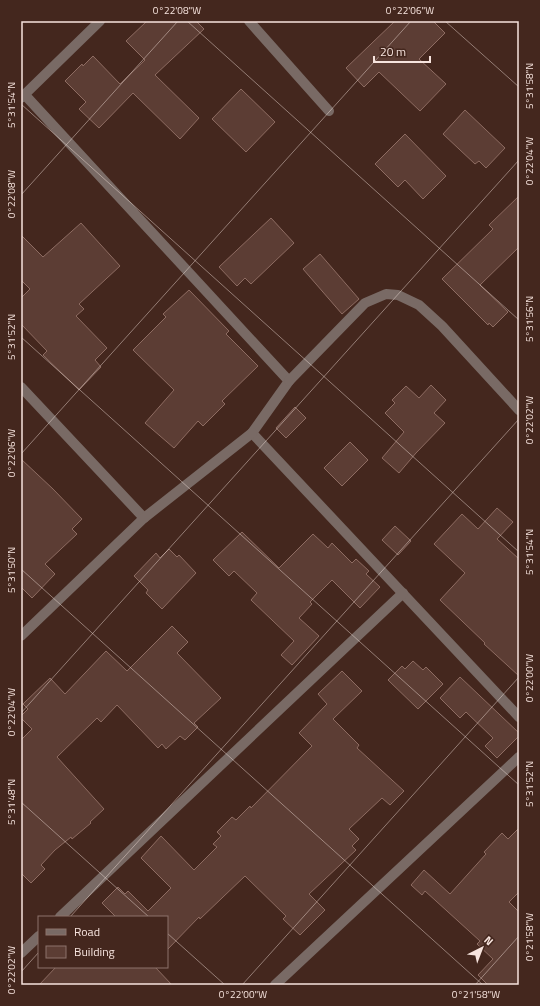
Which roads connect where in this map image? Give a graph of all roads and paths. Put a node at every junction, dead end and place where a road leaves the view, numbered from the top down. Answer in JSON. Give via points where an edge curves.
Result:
{"nodes":[{"id":1,"x":100,"y":21,"type":"edge"},
{"id":2,"x":249,"y":21,"type":"edge"},
{"id":3,"x":23,"y":97,"type":"edge"},
{"id":4,"x":329,"y":112,"type":"dead end"},
{"id":5,"x":288,"y":381,"type":"junction"},
{"id":6,"x":21,"y":387,"type":"edge"},
{"id":7,"x":519,"y":410,"type":"edge"},
{"id":8,"x":252,"y":433,"type":"junction"},
{"id":9,"x":144,"y":518,"type":"junction"},
{"id":10,"x":403,"y":593,"type":"junction"},
{"id":11,"x":21,"y":636,"type":"edge"},
{"id":12,"x":519,"y":717,"type":"edge"},
{"id":13,"x":519,"y":756,"type":"edge"},
{"id":14,"x":61,"y":916,"type":"edge"},
{"id":15,"x":38,"y":937,"type":"edge"},
{"id":16,"x":21,"y":953,"type":"edge"},
{"id":17,"x":275,"y":985,"type":"edge"}],
"edges":[{"from":1,"to":3,"type":"street"},
{"from":2,"to":4,"type":"street"},
{"from":3,"to":5,"type":"street"},
{"from":5,"to":7,"type":"street","via":[[365,303],[386,294],[398,295],[419,305],[442,326]]},
{"from":5,"to":8,"type":"street"},
{"from":6,"to":9,"type":"street"},
{"from":8,"to":9,"type":"street"},
{"from":8,"to":10,"type":"street"},
{"from":9,"to":11,"type":"street"},
{"from":10,"to":12,"type":"street"},
{"from":10,"to":14,"type":"street"},
{"from":13,"to":17,"type":"street"},
{"from":15,"to":16,"type":"street"}]}
